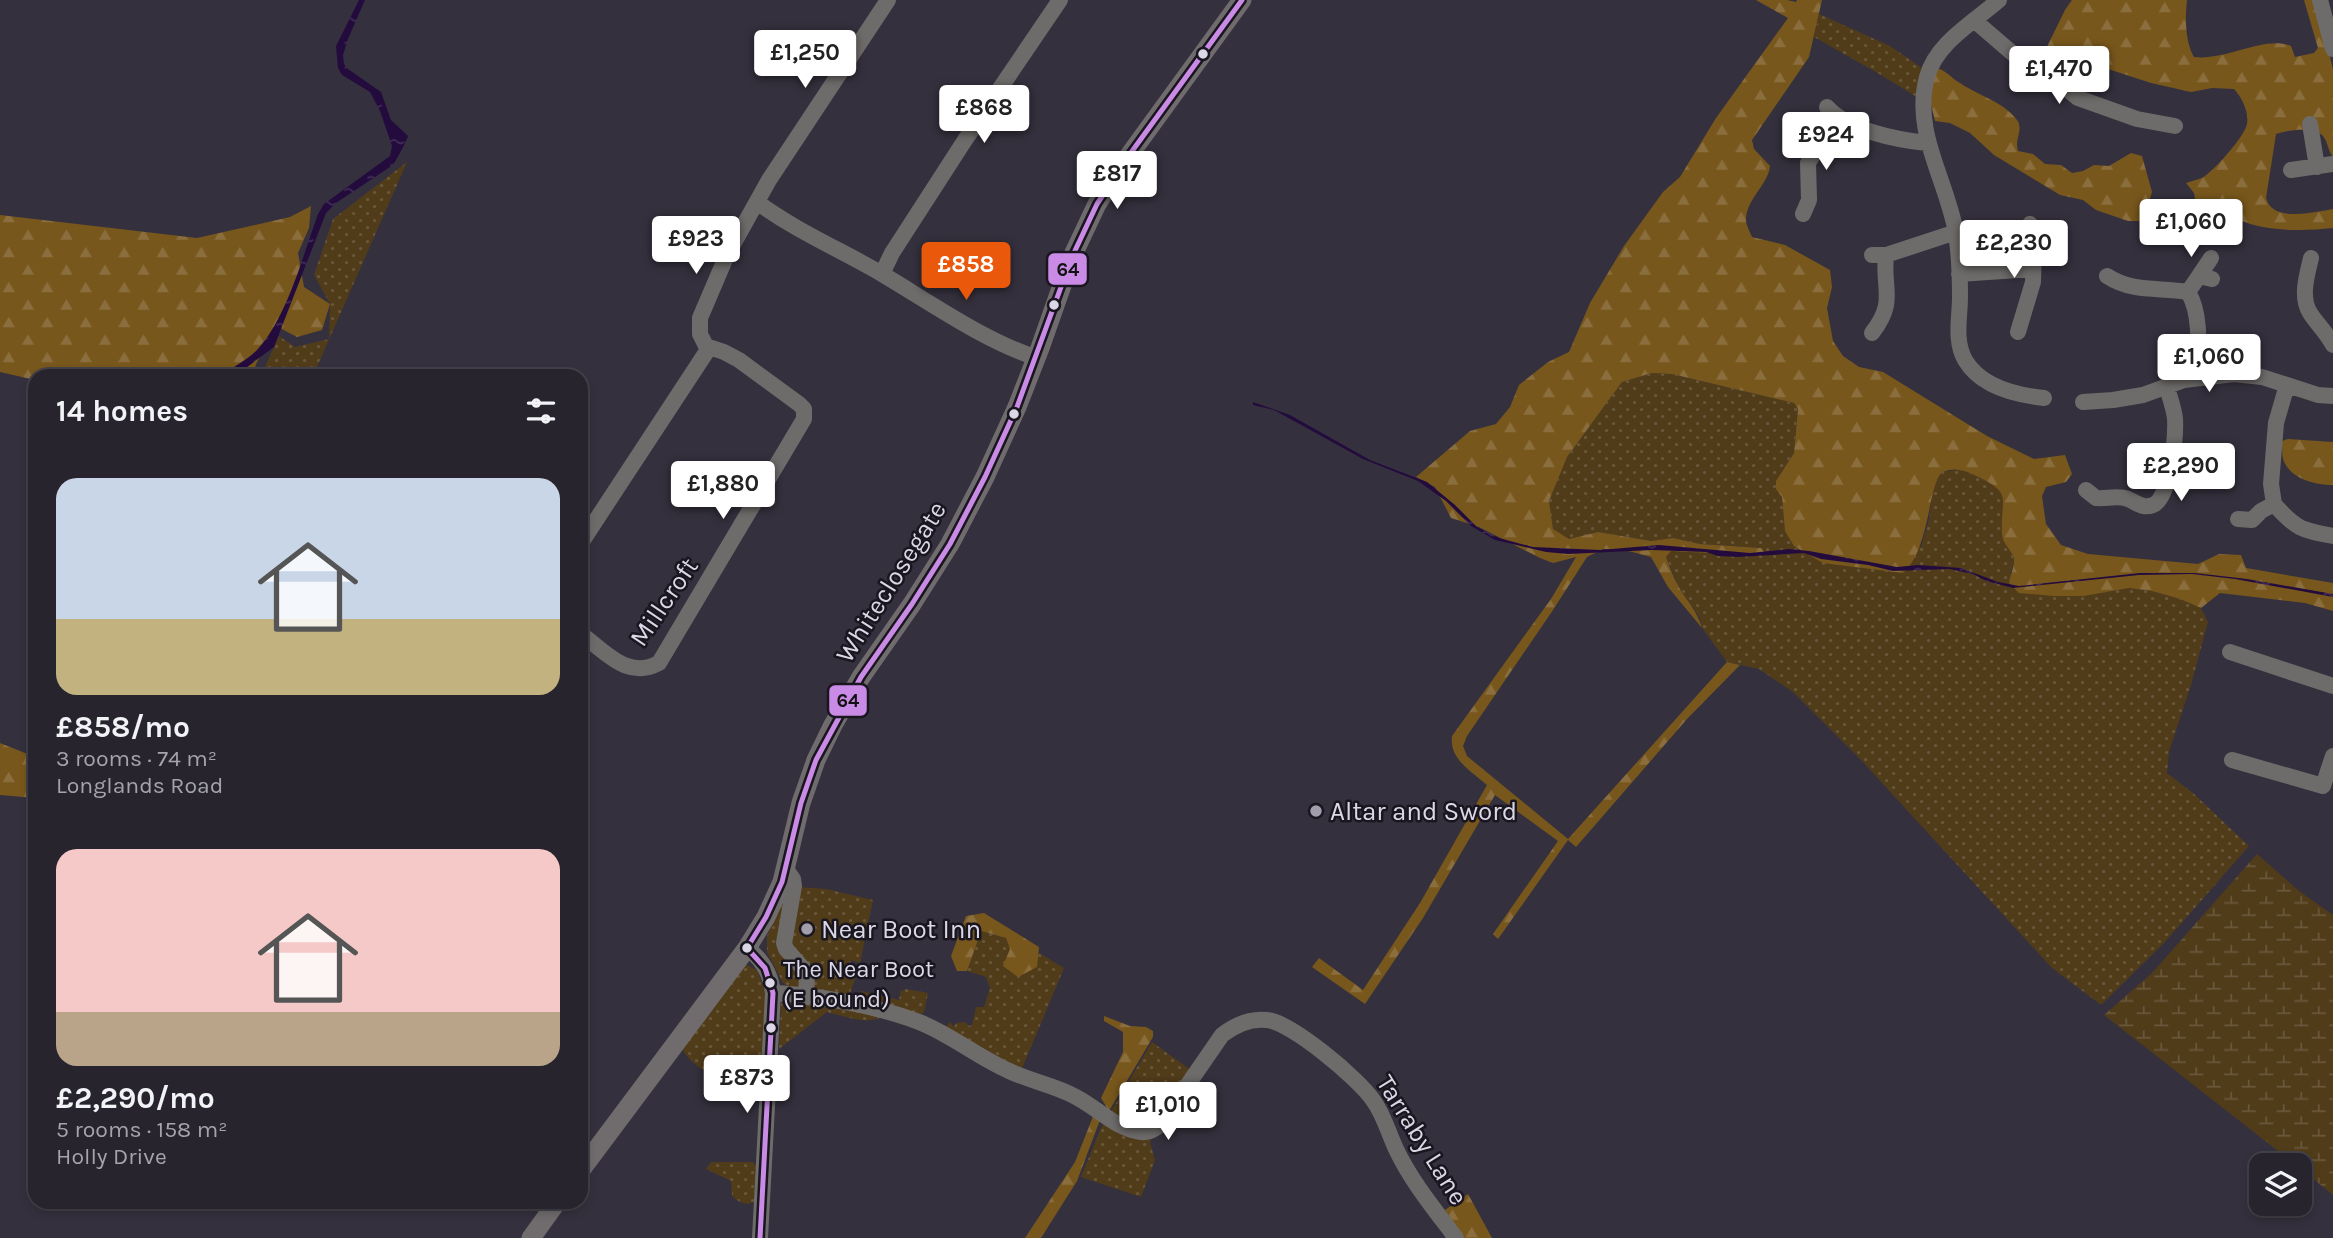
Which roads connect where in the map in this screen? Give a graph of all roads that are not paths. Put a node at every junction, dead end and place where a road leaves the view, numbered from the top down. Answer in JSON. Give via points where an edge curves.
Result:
{"nodes":[{"id":1,"x":888,"y":0,"type":"edge"},
{"id":2,"x":1060,"y":0,"type":"edge"},
{"id":3,"x":1242,"y":0,"type":"edge"},
{"id":4,"x":1999,"y":0,"type":"edge"},
{"id":5,"x":2320,"y":0,"type":"edge"},
{"id":6,"x":1975,"y":21,"type":"junction"},
{"id":7,"x":2333,"y":49,"type":"edge"},
{"id":8,"x":2310,"y":124,"type":"dead end"},
{"id":9,"x":2175,"y":126,"type":"dead end"},
{"id":10,"x":1927,"y":143,"type":"junction"},
{"id":11,"x":2325,"y":165,"type":"edge"},
{"id":12,"x":2291,"y":170,"type":"dead end"},
{"id":13,"x":757,"y":202,"type":"junction"},
{"id":14,"x":1801,"y":215,"type":"dead end"},
{"id":15,"x":2030,"y":224,"type":"dead end"},
{"id":16,"x":1956,"y":232,"type":"junction"},
{"id":17,"x":2211,"y":258,"type":"dead end"},
{"id":18,"x":2311,"y":258,"type":"dead end"},
{"id":19,"x":2032,"y":269,"type":"junction"},
{"id":20,"x":882,"y":274,"type":"junction"},
{"id":21,"x":1959,"y":274,"type":"junction"},
{"id":22,"x":2107,"y":276,"type":"dead end"},
{"id":23,"x":2188,"y":292,"type":"junction"},
{"id":24,"x":1872,"y":332,"type":"dead end"},
{"id":25,"x":2018,"y":332,"type":"dead end"},
{"id":26,"x":2333,"y":345,"type":"edge"},
{"id":27,"x":709,"y":348,"type":"junction"},
{"id":28,"x":1037,"y":358,"type":"junction"},
{"id":29,"x":2197,"y":377,"type":"junction"},
{"id":30,"x":2287,"y":385,"type":"junction"},
{"id":31,"x":2167,"y":388,"type":"junction"},
{"id":32,"x":2333,"y":396,"type":"edge"},
{"id":33,"x":2044,"y":398,"type":"dead end"},
{"id":34,"x":2083,"y":402,"type":"dead end"},
{"id":35,"x":2087,"y":490,"type":"dead end"},
{"id":36,"x":2274,"y":504,"type":"junction"},
{"id":37,"x":2238,"y":519,"type":"dead end"},
{"id":38,"x":588,"y":532,"type":"edge"},
{"id":39,"x":2333,"y":536,"type":"edge"},
{"id":40,"x":588,"y":639,"type":"edge"},
{"id":41,"x":2230,"y":652,"type":"dead end"},
{"id":42,"x":2333,"y":687,"type":"edge"},
{"id":43,"x":2333,"y":756,"type":"edge"},
{"id":44,"x":2232,"y":760,"type":"dead end"},
{"id":45,"x":2328,"y":793,"type":"edge"},
{"id":46,"x":786,"y":869,"type":"junction"},
{"id":47,"x":747,"y":948,"type":"junction"},
{"id":48,"x":773,"y":993,"type":"junction"},
{"id":49,"x":806,"y":997,"type":"junction"},
{"id":50,"x":588,"y":1161,"type":"edge"},
{"id":51,"x":552,"y":1209,"type":"edge"},
{"id":52,"x":531,"y":1238,"type":"edge"},
{"id":53,"x":760,"y":1238,"type":"edge"},
{"id":54,"x":1456,"y":1238,"type":"edge"}],
"edges":[{"from":1,"to":13,"type":"street"},
{"from":2,"to":20,"type":"street"},
{"from":3,"to":28,"type":"main road","name":"Whiteclosegate","via":[[1097,204],[1072,257]]},
{"from":4,"to":6,"type":"street"},
{"from":5,"to":7,"type":"street"},
{"from":6,"to":9,"type":"street","via":[[2018,58],[2048,73],[2078,98],[2137,119]]},
{"from":6,"to":10,"type":"street","via":[[1950,42],[1928,74],[1923,102]]},
{"from":8,"to":11,"type":"street"},
{"from":10,"to":14,"type":"street","via":[[1832,113],[1808,163],[1809,200]]},
{"from":10,"to":16,"type":"street","via":[[1948,195]]},
{"from":11,"to":12,"type":"street"},
{"from":13,"to":20,"type":"street"},
{"from":13,"to":27,"type":"street","via":[[702,308],[700,334]]},
{"from":15,"to":19,"type":"street","via":[[2035,249]]},
{"from":16,"to":21,"type":"street"},
{"from":16,"to":24,"type":"street","via":[[1879,255],[1887,307]]},
{"from":17,"to":23,"type":"street","via":[[2206,277]]},
{"from":18,"to":26,"type":"street","via":[[2306,276],[2308,311]]},
{"from":19,"to":21,"type":"street"},
{"from":19,"to":25,"type":"street"},
{"from":20,"to":28,"type":"street","via":[[989,336]]},
{"from":21,"to":33,"type":"street","via":[[1959,340],[1967,362],[1983,379],[2003,390]]},
{"from":22,"to":23,"type":"street","via":[[2135,288]]},
{"from":23,"to":29,"type":"street","via":[[2196,318]]},
{"from":27,"to":38,"type":"street"},
{"from":27,"to":40,"type":"street","name":"Millcroft","via":[[738,360],[799,404],[804,419],[659,663],[644,669],[626,667]]},
{"from":28,"to":46,"type":"main road","name":"Whiteclosegate","via":[[950,544],[833,725],[805,792]]},
{"from":29,"to":30,"type":"street","via":[[2248,375]]},
{"from":29,"to":31,"type":"street"},
{"from":30,"to":32,"type":"street"},
{"from":30,"to":36,"type":"street","via":[[2276,423]]},
{"from":31,"to":34,"type":"street"},
{"from":31,"to":35,"type":"street","via":[[2175,429],[2164,495],[2153,505],[2120,497],[2101,506]]},
{"from":36,"to":37,"type":"street","via":[[2252,520]]},
{"from":36,"to":39,"type":"street","via":[[2297,527]]},
{"from":41,"to":42,"type":"street"},
{"from":43,"to":45,"type":"street"},
{"from":44,"to":45,"type":"street"},
{"from":46,"to":47,"type":"main road","name":"Whiteclosegate"},
{"from":46,"to":49,"type":"street","via":[[794,886],[784,943],[807,973]]},
{"from":47,"to":48,"type":"street","via":[[764,966]]},
{"from":47,"to":50,"type":"main road","name":"Whiteclosegate"},
{"from":48,"to":49,"type":"street","name":"Tarraby Lane"},
{"from":48,"to":53,"type":"street"},
{"from":49,"to":54,"type":"street","name":"Tarraby Lane","via":[[916,1020],[1006,1070],[1074,1096],[1112,1122],[1138,1132],[1160,1125],[1231,1028],[1268,1020],[1289,1027],[1365,1090],[1382,1113],[1411,1176]]},
{"from":51,"to":52,"type":"main road"}]}
